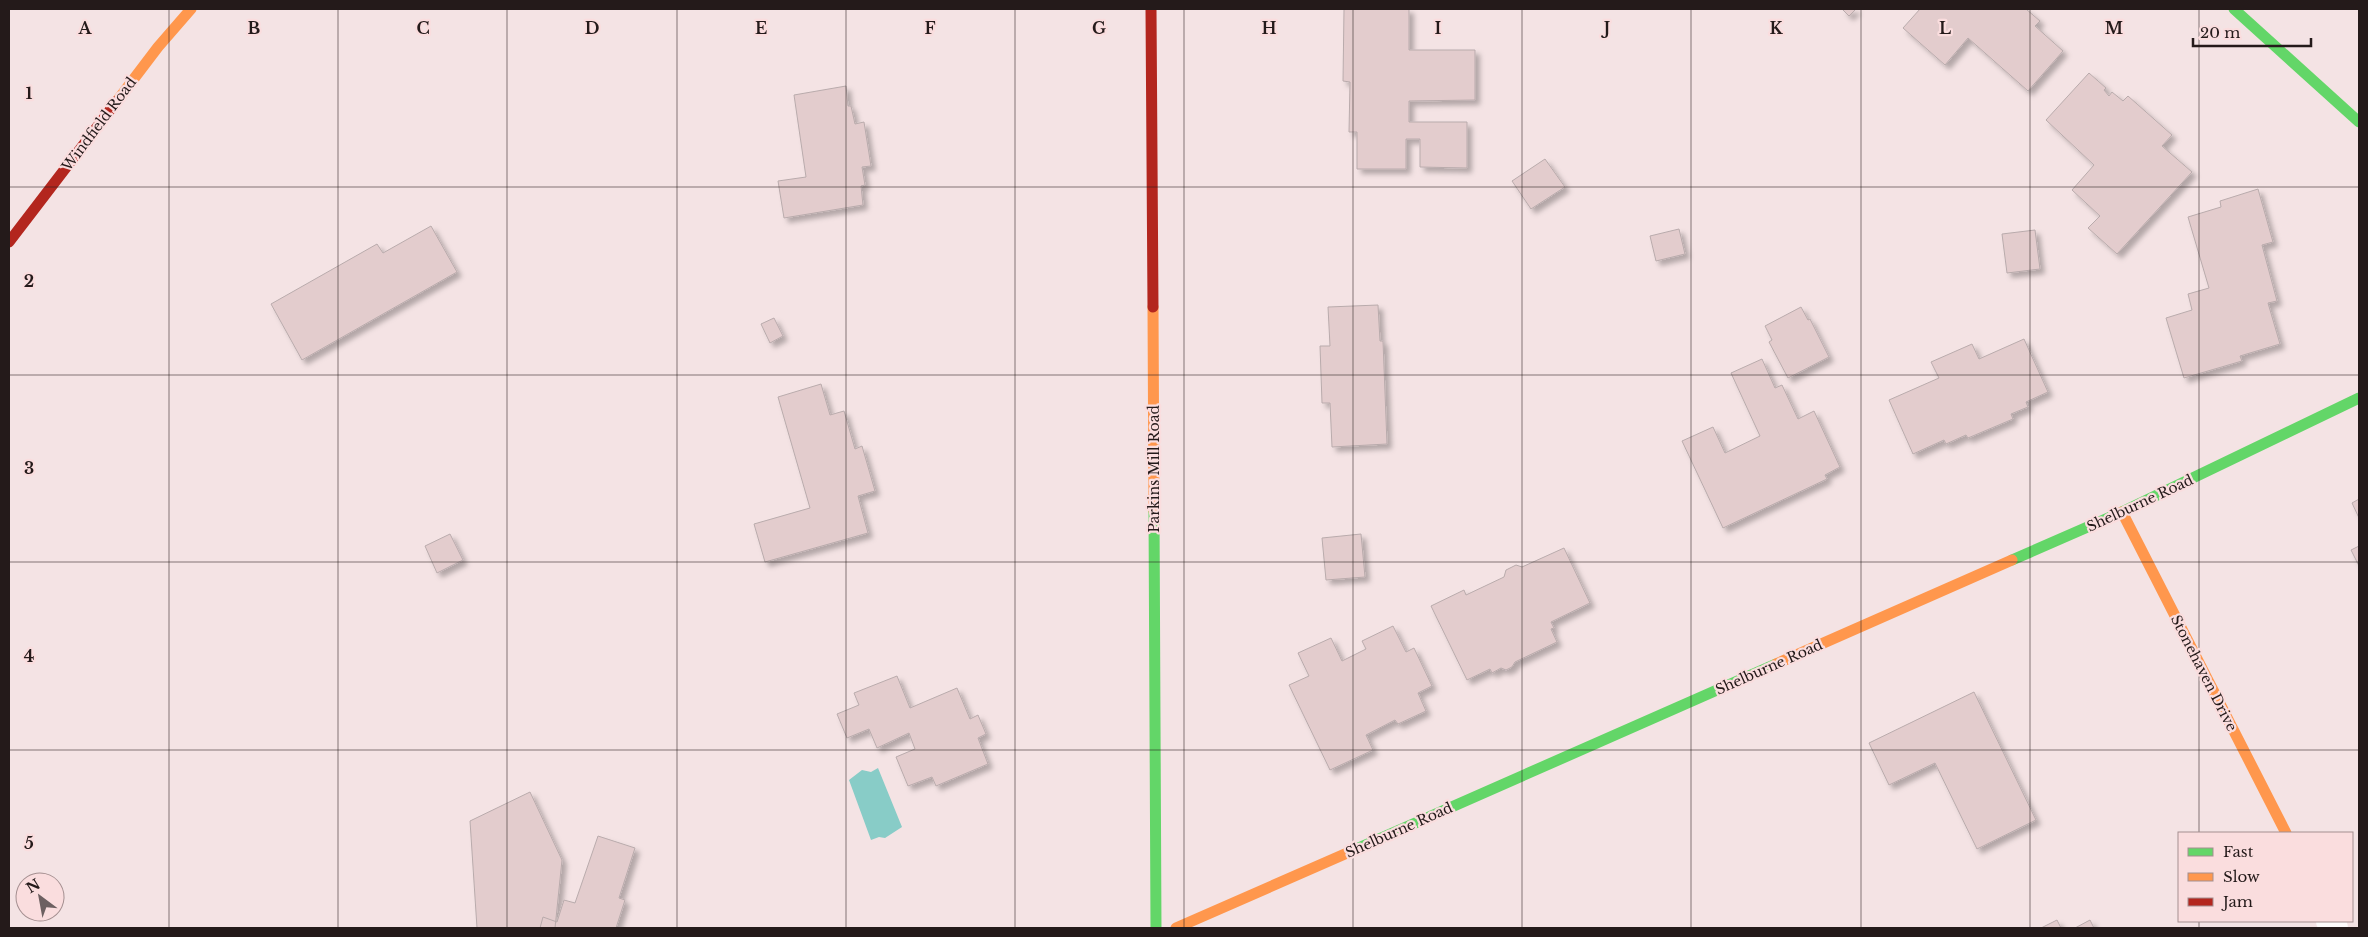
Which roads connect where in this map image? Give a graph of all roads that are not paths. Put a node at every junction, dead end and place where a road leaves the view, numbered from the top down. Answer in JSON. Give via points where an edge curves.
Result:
{"nodes":[{"id":1,"x":191,"y":9,"type":"edge"},
{"id":2,"x":1151,"y":9,"type":"edge"},
{"id":3,"x":2234,"y":9,"type":"edge"},
{"id":4,"x":2359,"y":122,"type":"edge"},
{"id":5,"x":9,"y":242,"type":"edge"},
{"id":6,"x":2359,"y":398,"type":"edge"},
{"id":7,"x":2122,"y":512,"type":"junction"},
{"id":8,"x":2285,"y":832,"type":"edge"},
{"id":9,"x":1156,"y":928,"type":"edge"},
{"id":10,"x":1176,"y":928,"type":"edge"}],
"edges":[{"from":1,"to":5,"type":"street","name":"Windfield Road","via":[[158,47]]},
{"from":2,"to":9,"type":"street","name":"Parkins Mill Road"},
{"from":3,"to":4,"type":"street"},
{"from":6,"to":7,"type":"street","name":"Shelburne Road"},
{"from":7,"to":8,"type":"street","name":"Stonehaven Drive"},
{"from":7,"to":10,"type":"street","name":"Shelburne Road"}]}
